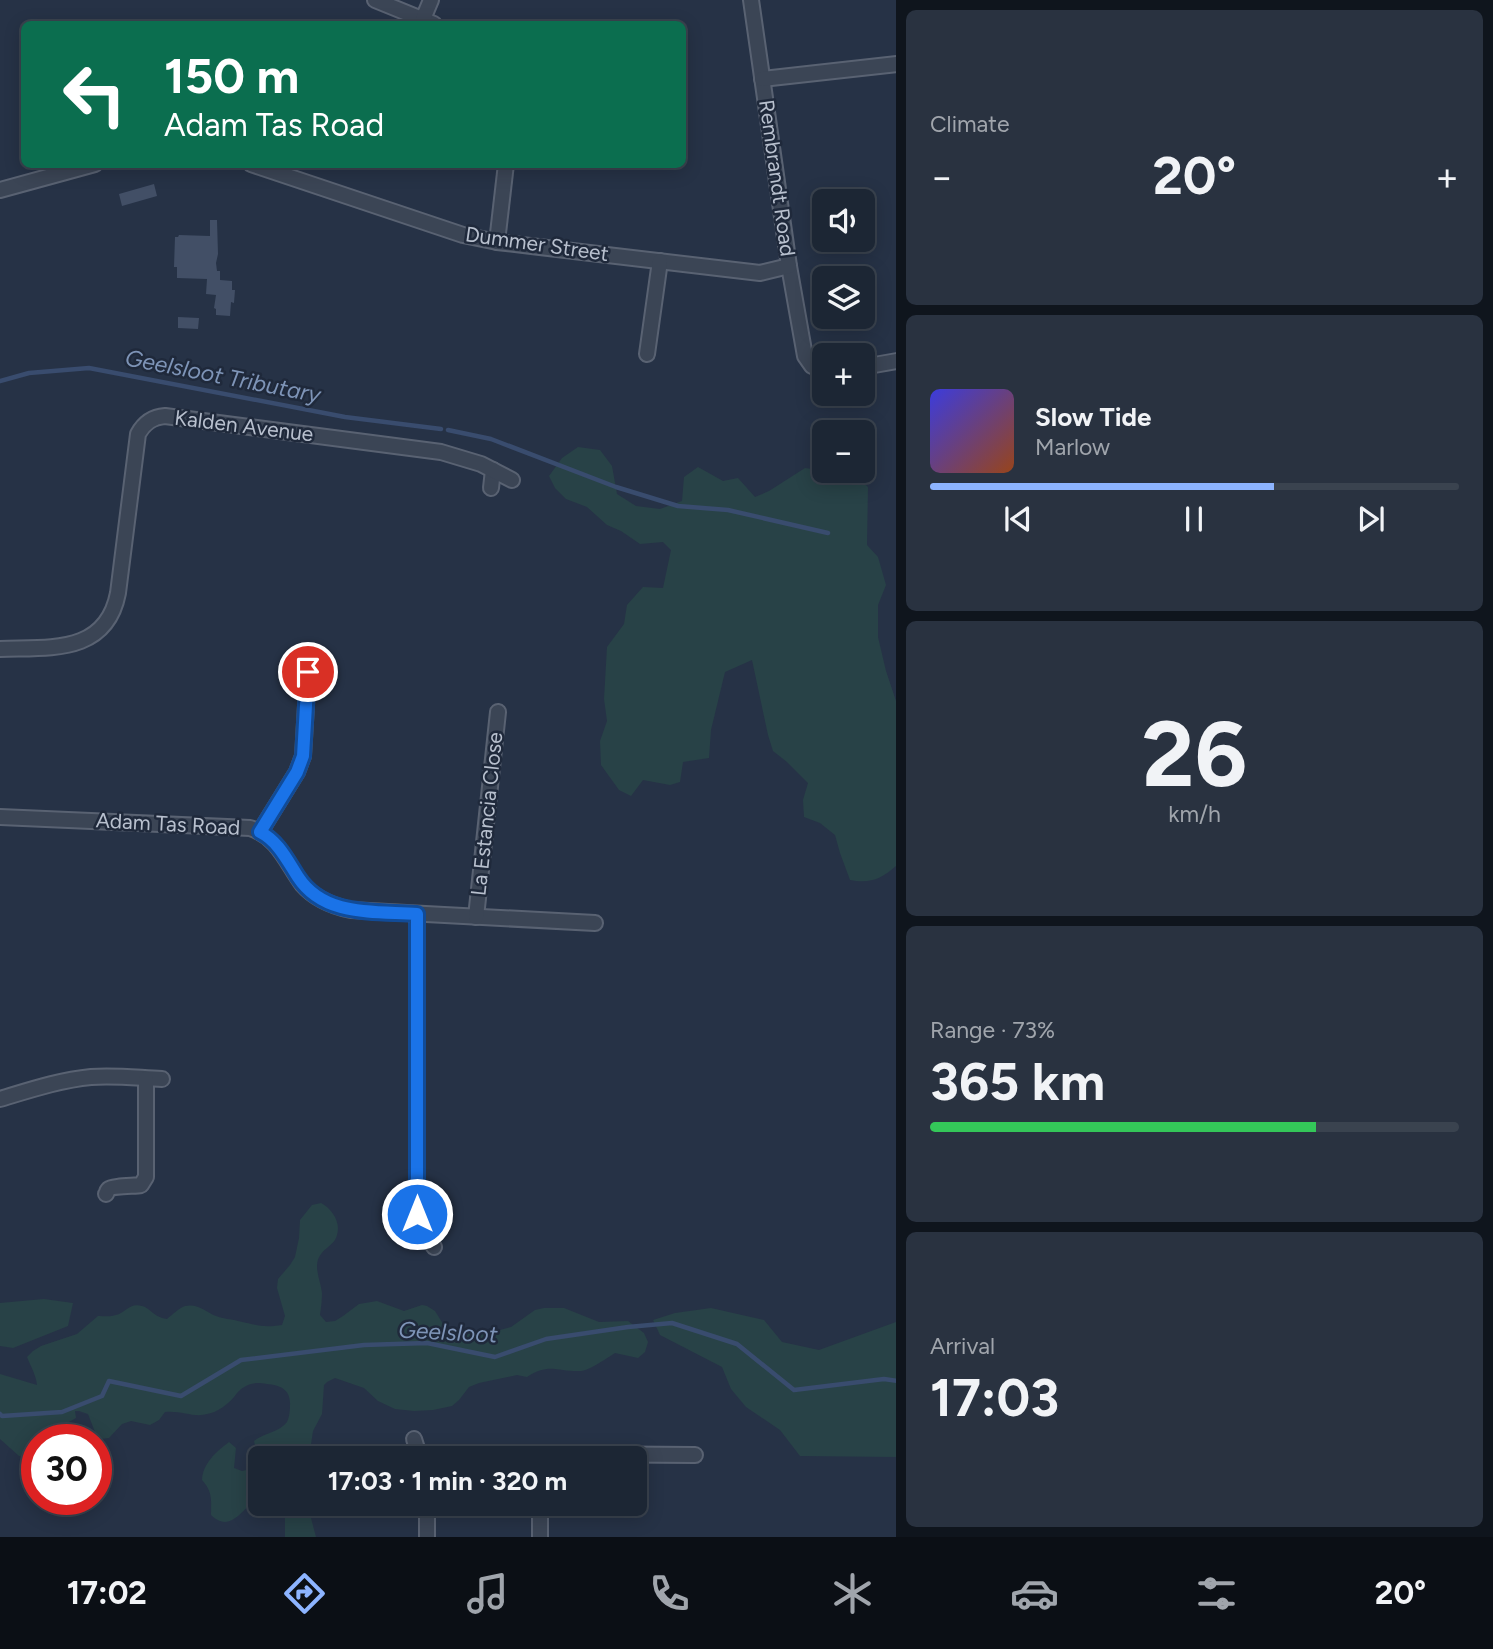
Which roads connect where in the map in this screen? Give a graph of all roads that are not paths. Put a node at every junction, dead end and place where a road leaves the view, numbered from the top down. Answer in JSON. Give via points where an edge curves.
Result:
{"nodes":[{"id":1,"x":375,"y":0,"type":"edge"},
{"id":2,"x":431,"y":0,"type":"edge"},
{"id":3,"x":751,"y":0,"type":"edge"},
{"id":4,"x":426,"y":21,"type":"edge"},
{"id":5,"x":428,"y":21,"type":"edge"},
{"id":6,"x":896,"y":64,"type":"edge"},
{"id":7,"x":762,"y":79,"type":"junction"},
{"id":8,"x":80,"y":168,"type":"edge"},
{"id":9,"x":263,"y":168,"type":"edge"},
{"id":10,"x":506,"y":168,"type":"edge"},
{"id":11,"x":0,"y":190,"type":"edge"},
{"id":12,"x":497,"y":242,"type":"junction"},
{"id":13,"x":660,"y":261,"type":"junction"},
{"id":14,"x":789,"y":266,"type":"junction"},
{"id":15,"x":647,"y":354,"type":"dead end"},
{"id":16,"x":896,"y":361,"type":"edge"},
{"id":17,"x":875,"y":364,"type":"edge"},
{"id":18,"x":812,"y":366,"type":"edge"},
{"id":19,"x":493,"y":470,"type":"junction"},
{"id":20,"x":512,"y":480,"type":"dead end"},
{"id":21,"x":491,"y":488,"type":"dead end"},
{"id":22,"x":0,"y":649,"type":"edge"},
{"id":23,"x":308,"y":672,"type":"dead end"},
{"id":24,"x":498,"y":712,"type":"dead end"},
{"id":25,"x":0,"y":817,"type":"edge"},
{"id":26,"x":260,"y":832,"type":"junction"},
{"id":27,"x":417,"y":914,"type":"junction"},
{"id":28,"x":476,"y":917,"type":"junction"},
{"id":29,"x":595,"y":923,"type":"dead end"},
{"id":30,"x":146,"y":1079,"type":"junction"},
{"id":31,"x":162,"y":1079,"type":"dead end"},
{"id":32,"x":0,"y":1099,"type":"edge"},
{"id":33,"x":106,"y":1194,"type":"dead end"},
{"id":34,"x":434,"y":1247,"type":"dead end"},
{"id":35,"x":414,"y":1439,"type":"dead end"},
{"id":36,"x":416,"y":1446,"type":"edge"},
{"id":37,"x":647,"y":1455,"type":"edge"},
{"id":38,"x":695,"y":1455,"type":"dead end"},
{"id":39,"x":427,"y":1516,"type":"edge"},
{"id":40,"x":540,"y":1516,"type":"edge"},
{"id":41,"x":427,"y":1537,"type":"edge"},
{"id":42,"x":540,"y":1537,"type":"edge"}],
"edges":[{"from":1,"to":4,"type":"street"},
{"from":2,"to":5,"type":"street"},
{"from":3,"to":7,"type":"street","name":"Rembrandt Road"},
{"from":6,"to":7,"type":"street"},
{"from":7,"to":14,"type":"street","name":"Rembrandt Road"},
{"from":8,"to":11,"type":"street"},
{"from":9,"to":12,"type":"street","name":"Dummer Street","via":[[463,235]]},
{"from":10,"to":12,"type":"street"},
{"from":12,"to":13,"type":"street","name":"Dummer Street"},
{"from":13,"to":14,"type":"street","name":"Dummer Street","via":[[760,273]]},
{"from":13,"to":15,"type":"street"},
{"from":14,"to":18,"type":"street","name":"Rembrandt Road","via":[[805,356]]},
{"from":16,"to":17,"type":"street"},
{"from":19,"to":20,"type":"street","name":"Kalden Avenue"},
{"from":19,"to":21,"type":"street"},
{"from":19,"to":22,"type":"street","name":"Kalden Avenue","via":[[441,452],[171,416],[153,418],[138,434],[118,593],[108,621],[88,639],[71,645]]},
{"from":23,"to":26,"type":"street","via":[[303,756]]},
{"from":24,"to":28,"type":"street","name":"La Estancia Close"},
{"from":25,"to":26,"type":"street","name":"Adam Tas Road"},
{"from":26,"to":27,"type":"street","name":"Adam Tas Road","via":[[276,844],[319,899],[351,910]]},
{"from":27,"to":28,"type":"street","name":"Adam Tas Road"},
{"from":27,"to":34,"type":"street","via":[[417,1214]]},
{"from":28,"to":29,"type":"street","name":"Adam Tas Road"},
{"from":30,"to":31,"type":"street"},
{"from":30,"to":32,"type":"street","via":[[70,1080]]},
{"from":30,"to":33,"type":"street","via":[[146,1177],[141,1185],[113,1187]]},
{"from":35,"to":36,"type":"street"},
{"from":37,"to":38,"type":"street"},
{"from":39,"to":41,"type":"street"},
{"from":40,"to":42,"type":"street"}]}
